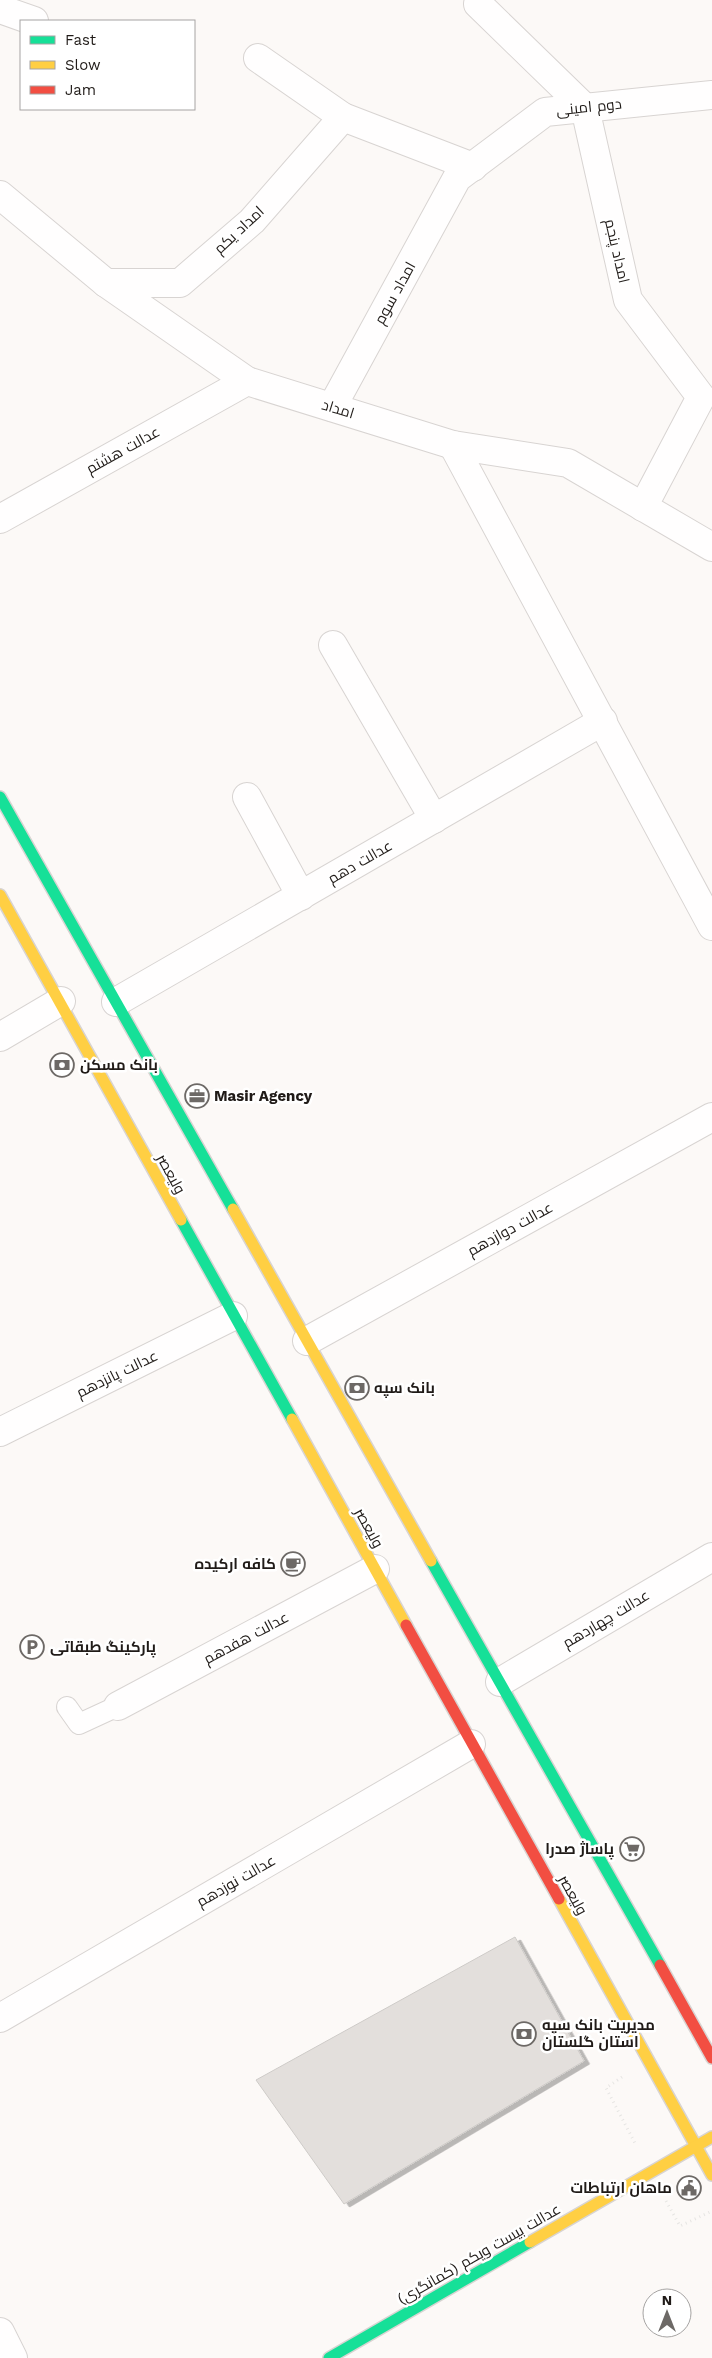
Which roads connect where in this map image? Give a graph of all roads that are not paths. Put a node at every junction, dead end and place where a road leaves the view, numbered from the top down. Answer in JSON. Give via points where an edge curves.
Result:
{"nodes":[{"id":1,"x":478,"y":4,"type":"dead end"},
{"id":2,"x":0,"y":9,"type":"edge"},
{"id":3,"x":31,"y":20,"type":"edge"},
{"id":4,"x":258,"y":58,"type":"dead end"},
{"id":5,"x":712,"y":95,"type":"edge"},
{"id":6,"x":585,"y":108,"type":"junction"},
{"id":7,"x":343,"y":117,"type":"junction"},
{"id":8,"x":465,"y":172,"type":"junction"},
{"id":9,"x":0,"y":195,"type":"edge"},
{"id":10,"x":106,"y":283,"type":"junction"},
{"id":11,"x":247,"y":381,"type":"junction"},
{"id":12,"x":332,"y":407,"type":"junction"},
{"id":13,"x":453,"y":445,"type":"junction"},
{"id":14,"x":643,"y":507,"type":"junction"},
{"id":15,"x":0,"y":519,"type":"edge"},
{"id":16,"x":712,"y":547,"type":"edge"},
{"id":17,"x":333,"y":645,"type":"dead end"},
{"id":18,"x":603,"y":721,"type":"junction"},
{"id":19,"x":0,"y":796,"type":"edge"},
{"id":20,"x":247,"y":797,"type":"dead end"},
{"id":21,"x":434,"y":819,"type":"junction"},
{"id":22,"x":0,"y":895,"type":"edge"},
{"id":23,"x":301,"y":896,"type":"junction"},
{"id":24,"x":712,"y":926,"type":"edge"},
{"id":25,"x":61,"y":1001,"type":"junction"},
{"id":26,"x":116,"y":1002,"type":"junction"},
{"id":27,"x":0,"y":1037,"type":"edge"},
{"id":28,"x":712,"y":1117,"type":"edge"},
{"id":29,"x":233,"y":1316,"type":"junction"},
{"id":30,"x":307,"y":1341,"type":"junction"},
{"id":31,"x":0,"y":1432,"type":"edge"},
{"id":32,"x":712,"y":1557,"type":"edge"},
{"id":33,"x":375,"y":1569,"type":"junction"},
{"id":34,"x":500,"y":1682,"type":"junction"},
{"id":35,"x":118,"y":1706,"type":"joint"},
{"id":36,"x":67,"y":1707,"type":"dead end"},
{"id":37,"x":471,"y":1744,"type":"junction"},
{"id":38,"x":0,"y":2018,"type":"edge"},
{"id":39,"x":712,"y":2058,"type":"edge"},
{"id":40,"x":712,"y":2137,"type":"edge"},
{"id":41,"x":696,"y":2146,"type":"junction"},
{"id":42,"x":712,"y":2175,"type":"edge"},
{"id":43,"x":329,"y":2358,"type":"edge"}],
"edges":[{"from":1,"to":6,"type":"street"},
{"from":2,"to":3,"type":"street"},
{"from":4,"to":7,"type":"street"},
{"from":5,"to":6,"type":"street","name":"دوم امینی"},
{"from":6,"to":8,"type":"street","name":"دوم امینی","via":[[545,112]]},
{"from":6,"to":14,"type":"street","name":"امداد پنجم","via":[[628,300],[701,398]]},
{"from":7,"to":8,"type":"street"},
{"from":7,"to":10,"type":"street","name":"امداد یکم","via":[[252,221],[180,283]]},
{"from":8,"to":12,"type":"street","name":"امداد سوم"},
{"from":9,"to":10,"type":"street","name":"امداد"},
{"from":10,"to":11,"type":"street","name":"امداد"},
{"from":11,"to":12,"type":"street","name":"امداد"},
{"from":11,"to":15,"type":"street","name":"عدالت هشتم"},
{"from":12,"to":13,"type":"street","name":"امداد"},
{"from":13,"to":14,"type":"street","name":"امداد","via":[[568,463]]},
{"from":13,"to":18,"type":"street"},
{"from":14,"to":16,"type":"street","name":"امداد"},
{"from":17,"to":21,"type":"street"},
{"from":18,"to":21,"type":"street","name":"عدالت دهم"},
{"from":18,"to":24,"type":"street"},
{"from":19,"to":26,"type":"main road"},
{"from":20,"to":23,"type":"street"},
{"from":21,"to":23,"type":"street","name":"عدالت دهم"},
{"from":22,"to":25,"type":"main road","name":"ولیعصر"},
{"from":23,"to":26,"type":"street","name":"عدالت دهم"},
{"from":25,"to":27,"type":"street"},
{"from":25,"to":29,"type":"main road","name":"ولیعصر","via":[[69,1021]]},
{"from":26,"to":30,"type":"main road"},
{"from":28,"to":30,"type":"street","name":"عدالت دوازدهم"},
{"from":29,"to":31,"type":"street","name":"عدالت پانزدهم"},
{"from":29,"to":33,"type":"main road","name":"ولیعصر"},
{"from":30,"to":34,"type":"main road"},
{"from":32,"to":34,"type":"street","name":"عدالت چهاردهم"},
{"from":33,"to":35,"type":"street","name":"عدالت هفدهم"},
{"from":33,"to":37,"type":"main road","name":"ولیعصر"},
{"from":34,"to":39,"type":"main road"},
{"from":35,"to":36,"type":"lane","via":[[79,1724]]},
{"from":37,"to":38,"type":"street","name":"عدالت نوزدهم"},
{"from":37,"to":41,"type":"main road","name":"ولیعصر"},
{"from":40,"to":41,"type":"main road","name":"عدالت بیست ویکم (کمانگری)"},
{"from":41,"to":42,"type":"main road","name":"ولیعصر"},
{"from":41,"to":43,"type":"main road","name":"عدالت بیست ویکم (کمانگری)"}]}
